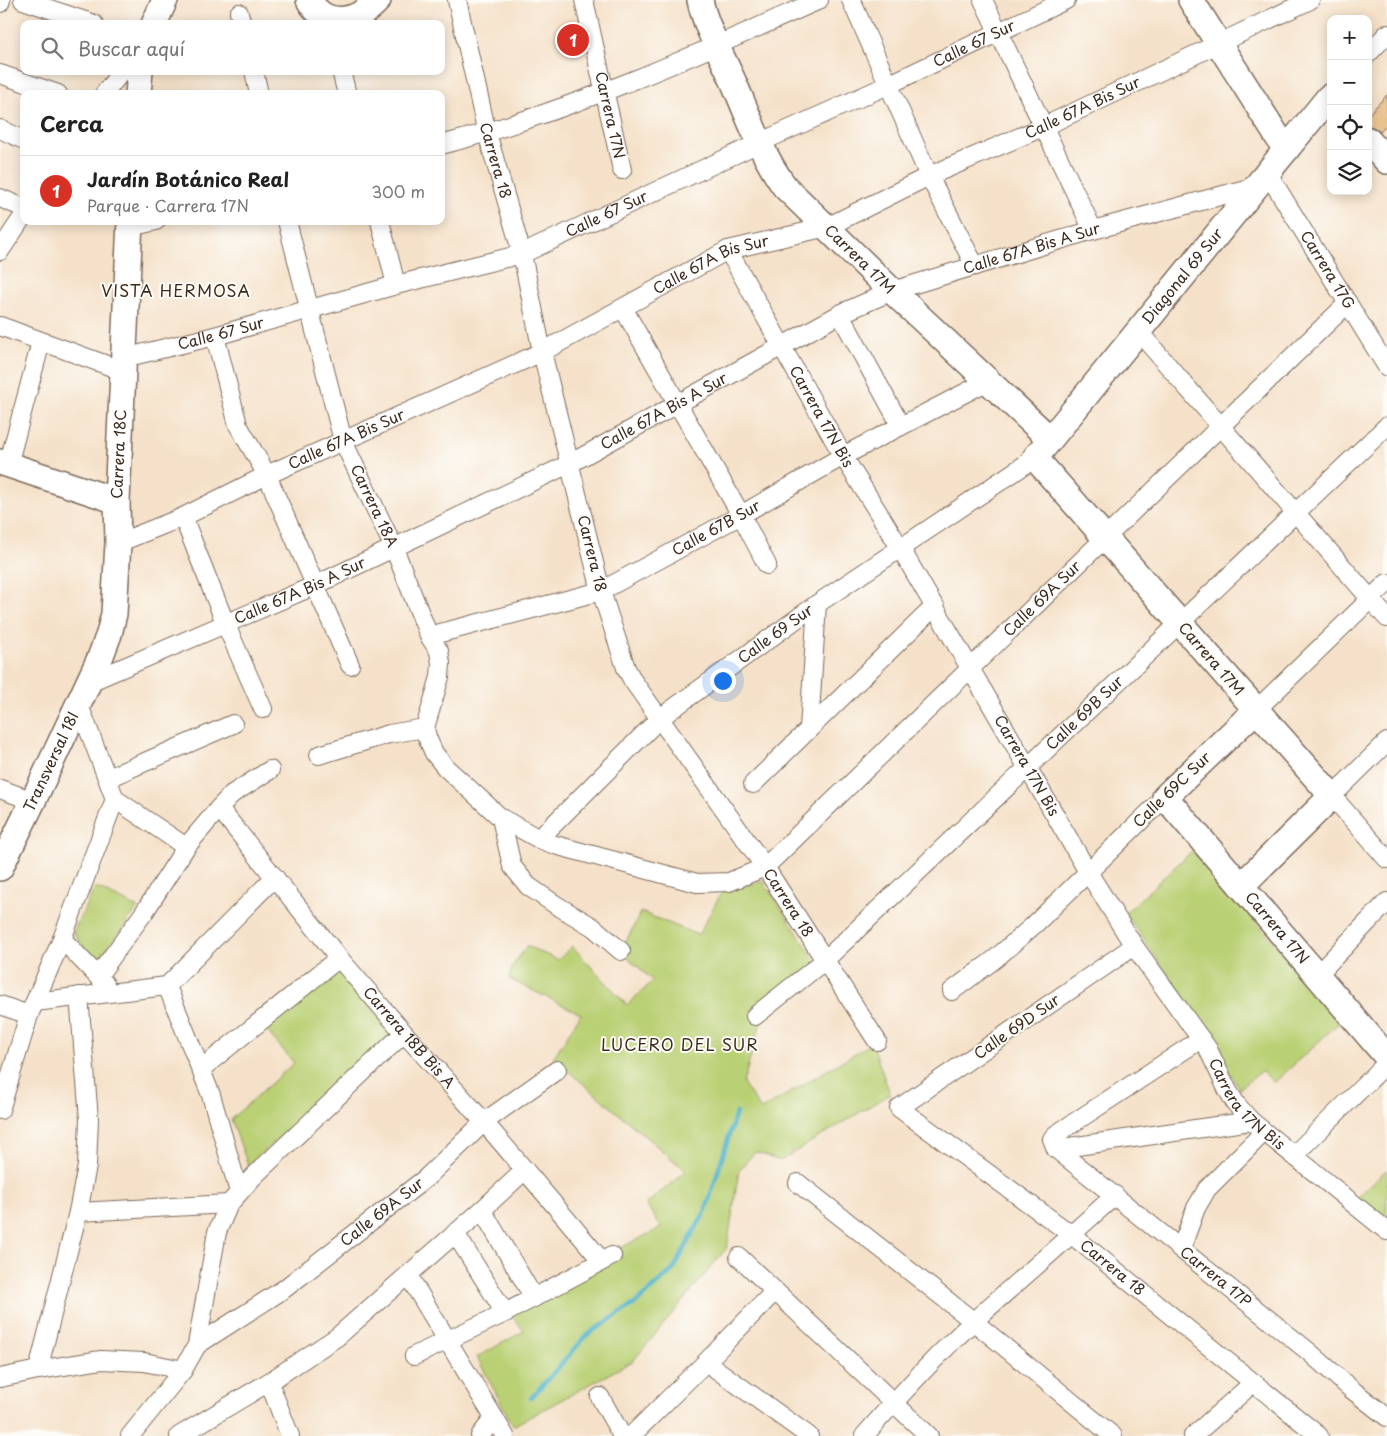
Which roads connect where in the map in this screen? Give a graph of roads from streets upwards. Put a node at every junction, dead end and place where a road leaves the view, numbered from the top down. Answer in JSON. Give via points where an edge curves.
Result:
{"nodes":[{"id":1,"x":23,"y":0,"type":"edge"},
{"id":2,"x":165,"y":0,"type":"edge"},
{"id":3,"x":309,"y":0,"type":"edge"},
{"id":4,"x":378,"y":0,"type":"edge"},
{"id":5,"x":457,"y":0,"type":"edge"},
{"id":6,"x":584,"y":0,"type":"edge"},
{"id":7,"x":700,"y":0,"type":"edge"},
{"id":8,"x":819,"y":0,"type":"edge"},
{"id":9,"x":851,"y":0,"type":"edge"},
{"id":10,"x":983,"y":0,"type":"edge"},
{"id":11,"x":1066,"y":0,"type":"edge"},
{"id":12,"x":1191,"y":0,"type":"edge"},
{"id":13,"x":1310,"y":0,"type":"edge"},
{"id":14,"x":82,"y":20,"type":"edge"},
{"id":15,"x":156,"y":20,"type":"edge"},
{"id":16,"x":327,"y":20,"type":"edge"},
{"id":17,"x":341,"y":20,"type":"edge"},
{"id":18,"x":998,"y":32,"type":"junction"},
{"id":19,"x":1387,"y":34,"type":"edge"},
{"id":20,"x":1218,"y":43,"type":"junction"},
{"id":21,"x":717,"y":45,"type":"junction"},
{"id":22,"x":1372,"y":50,"type":"edge"},
{"id":23,"x":0,"y":74,"type":"edge"},
{"id":24,"x":119,"y":75,"type":"edge"},
{"id":25,"x":140,"y":75,"type":"edge"},
{"id":26,"x":255,"y":75,"type":"edge"},
{"id":27,"x":342,"y":75,"type":"edge"},
{"id":28,"x":888,"y":85,"type":"junction"},
{"id":29,"x":46,"y":90,"type":"edge"},
{"id":30,"x":107,"y":90,"type":"edge"},
{"id":31,"x":138,"y":90,"type":"edge"},
{"id":32,"x":258,"y":90,"type":"edge"},
{"id":33,"x":346,"y":90,"type":"edge"},
{"id":34,"x":604,"y":91,"type":"junction"},
{"id":35,"x":1327,"y":100,"type":"edge"},
{"id":36,"x":1044,"y":126,"type":"junction"},
{"id":37,"x":0,"y":129,"type":"edge"},
{"id":38,"x":487,"y":133,"type":"junction"},
{"id":39,"x":20,"y":138,"type":"edge"},
{"id":40,"x":761,"y":142,"type":"junction"},
{"id":41,"x":445,"y":144,"type":"edge"},
{"id":42,"x":1372,"y":144,"type":"edge"},
{"id":43,"x":1286,"y":150,"type":"junction"},
{"id":44,"x":1387,"y":161,"type":"edge"},
{"id":45,"x":622,"y":170,"type":"dead end"},
{"id":46,"x":929,"y":176,"type":"junction"},
{"id":47,"x":1262,"y":179,"type":"junction"},
{"id":48,"x":0,"y":198,"type":"edge"},
{"id":49,"x":20,"y":206,"type":"edge"},
{"id":50,"x":20,"y":221,"type":"edge"},
{"id":51,"x":130,"y":225,"type":"edge"},
{"id":52,"x":288,"y":225,"type":"edge"},
{"id":53,"x":381,"y":225,"type":"edge"},
{"id":54,"x":827,"y":226,"type":"junction"},
{"id":55,"x":1093,"y":230,"type":"junction"},
{"id":56,"x":728,"y":250,"type":"junction"},
{"id":57,"x":0,"y":251,"type":"edge"},
{"id":58,"x":522,"y":254,"type":"junction"},
{"id":59,"x":976,"y":266,"type":"junction"},
{"id":60,"x":396,"y":285,"type":"junction"},
{"id":61,"x":892,"y":291,"type":"junction"},
{"id":62,"x":1348,"y":303,"type":"junction"},
{"id":63,"x":623,"y":308,"type":"junction"},
{"id":64,"x":310,"y":309,"type":"junction"},
{"id":65,"x":840,"y":314,"type":"junction"},
{"id":66,"x":0,"y":326,"type":"edge"},
{"id":67,"x":1138,"y":331,"type":"junction"},
{"id":68,"x":215,"y":336,"type":"junction"},
{"id":69,"x":41,"y":342,"type":"junction"},
{"id":70,"x":782,"y":346,"type":"junction"},
{"id":71,"x":542,"y":352,"type":"junction"},
{"id":72,"x":123,"y":365,"type":"junction"},
{"id":73,"x":1387,"y":367,"type":"edge"},
{"id":74,"x":988,"y":381,"type":"junction"},
{"id":75,"x":678,"y":404,"type":"junction"},
{"id":76,"x":1221,"y":425,"type":"junction"},
{"id":77,"x":901,"y":426,"type":"junction"},
{"id":78,"x":1387,"y":426,"type":"edge"},
{"id":79,"x":1050,"y":439,"type":"junction"},
{"id":80,"x":343,"y":441,"type":"junction"},
{"id":81,"x":843,"y":456,"type":"junction"},
{"id":82,"x":1035,"y":458,"type":"junction"},
{"id":83,"x":4,"y":463,"type":"edge"},
{"id":84,"x":571,"y":463,"type":"junction"},
{"id":85,"x":267,"y":475,"type":"junction"},
{"id":86,"x":117,"y":501,"type":"junction"},
{"id":87,"x":1297,"y":512,"type":"junction"},
{"id":88,"x":741,"y":515,"type":"junction"},
{"id":89,"x":183,"y":517,"type":"junction"},
{"id":90,"x":1105,"y":538,"type":"junction"},
{"id":91,"x":118,"y":543,"type":"junction"},
{"id":92,"x":394,"y":548,"type":"junction"},
{"id":93,"x":901,"y":549,"type":"junction"},
{"id":94,"x":768,"y":565,"type":"dead end"},
{"id":95,"x":1387,"y":583,"type":"edge"},
{"id":96,"x":316,"y":585,"type":"junction"},
{"id":97,"x":601,"y":591,"type":"junction"},
{"id":98,"x":1372,"y":598,"type":"junction"},
{"id":99,"x":817,"y":604,"type":"junction"},
{"id":100,"x":934,"y":606,"type":"junction"},
{"id":101,"x":1387,"y":618,"type":"edge"},
{"id":102,"x":1180,"y":623,"type":"junction"},
{"id":103,"x":226,"y":625,"type":"junction"},
{"id":104,"x":429,"y":636,"type":"junction"},
{"id":105,"x":350,"y":665,"type":"dead end"},
{"id":106,"x":971,"y":668,"type":"junction"},
{"id":107,"x":83,"y":693,"type":"junction"},
{"id":108,"x":262,"y":708,"type":"dead end"},
{"id":109,"x":1256,"y":710,"type":"junction"},
{"id":110,"x":660,"y":718,"type":"junction"},
{"id":111,"x":233,"y":724,"type":"dead end"},
{"id":112,"x":425,"y":728,"type":"junction"},
{"id":113,"x":809,"y":729,"type":"junction"},
{"id":114,"x":1387,"y":742,"type":"edge"},
{"id":115,"x":319,"y":755,"type":"dead end"},
{"id":116,"x":1028,"y":767,"type":"junction"},
{"id":117,"x":270,"y":770,"type":"dead end"},
{"id":118,"x":108,"y":778,"type":"junction"},
{"id":119,"x":753,"y":784,"type":"dead end"},
{"id":120,"x":0,"y":789,"type":"edge"},
{"id":121,"x":1332,"y":796,"type":"junction"},
{"id":122,"x":1165,"y":797,"type":"junction"},
{"id":123,"x":116,"y":799,"type":"junction"},
{"id":124,"x":33,"y":801,"type":"junction"},
{"id":125,"x":219,"y":808,"type":"junction"},
{"id":126,"x":501,"y":818,"type":"junction"},
{"id":127,"x":540,"y":839,"type":"junction"},
{"id":128,"x":186,"y":848,"type":"junction"},
{"id":129,"x":1387,"y":859,"type":"edge"},
{"id":130,"x":1,"y":863,"type":"edge"},
{"id":131,"x":765,"y":868,"type":"junction"},
{"id":132,"x":1088,"y":872,"type":"junction"},
{"id":133,"x":276,"y":877,"type":"junction"},
{"id":134,"x":1241,"y":886,"type":"junction"},
{"id":135,"x":1387,"y":902,"type":"edge"},
{"id":136,"x":62,"y":939,"type":"junction"},
{"id":137,"x":1134,"y":946,"type":"junction"},
{"id":138,"x":621,"y":951,"type":"dead end"},
{"id":139,"x":339,"y":958,"type":"junction"},
{"id":140,"x":824,"y":961,"type":"junction"},
{"id":141,"x":1318,"y":974,"type":"junction"},
{"id":142,"x":98,"y":976,"type":"junction"},
{"id":143,"x":167,"y":986,"type":"junction"},
{"id":144,"x":952,"y":991,"type":"dead end"},
{"id":145,"x":113,"y":992,"type":"junction"},
{"id":146,"x":80,"y":996,"type":"junction"},
{"id":147,"x":0,"y":1005,"type":"edge"},
{"id":148,"x":32,"y":1008,"type":"junction"},
{"id":149,"x":755,"y":1016,"type":"dead end"},
{"id":150,"x":404,"y":1033,"type":"junction"},
{"id":151,"x":1201,"y":1039,"type":"junction"},
{"id":152,"x":877,"y":1041,"type":"dead end"},
{"id":153,"x":1387,"y":1057,"type":"edge"},
{"id":154,"x":1387,"y":1063,"type":"edge"},
{"id":155,"x":201,"y":1069,"type":"junction"},
{"id":156,"x":557,"y":1070,"type":"dead end"},
{"id":157,"x":1,"y":1105,"type":"edge"},
{"id":158,"x":899,"y":1108,"type":"joint"},
{"id":159,"x":484,"y":1122,"type":"junction"},
{"id":160,"x":1258,"y":1127,"type":"junction"},
{"id":161,"x":1055,"y":1142,"type":"junction"},
{"id":162,"x":1293,"y":1156,"type":"junction"},
{"id":163,"x":525,"y":1170,"type":"junction"},
{"id":164,"x":798,"y":1183,"type":"dead end"},
{"id":165,"x":1115,"y":1195,"type":"junction"},
{"id":166,"x":234,"y":1198,"type":"junction"},
{"id":167,"x":482,"y":1210,"type":"junction"},
{"id":168,"x":78,"y":1212,"type":"junction"},
{"id":169,"x":1387,"y":1231,"type":"edge"},
{"id":170,"x":455,"y":1233,"type":"junction"},
{"id":171,"x":1072,"y":1235,"type":"junction"},
{"id":172,"x":1181,"y":1249,"type":"junction"},
{"id":173,"x":739,"y":1257,"type":"dead end"},
{"id":174,"x":408,"y":1275,"type":"junction"},
{"id":175,"x":775,"y":1290,"type":"junction"},
{"id":176,"x":534,"y":1298,"type":"junction"},
{"id":177,"x":505,"y":1313,"type":"junction"},
{"id":178,"x":973,"y":1321,"type":"junction"},
{"id":179,"x":448,"y":1341,"type":"junction"},
{"id":180,"x":197,"y":1344,"type":"junction"},
{"id":181,"x":414,"y":1356,"type":"dead end"},
{"id":182,"x":706,"y":1362,"type":"junction"},
{"id":183,"x":38,"y":1370,"type":"junction"},
{"id":184,"x":183,"y":1370,"type":"junction"},
{"id":185,"x":0,"y":1378,"type":"edge"},
{"id":186,"x":269,"y":1382,"type":"junction"},
{"id":187,"x":1253,"y":1383,"type":"junction"},
{"id":188,"x":600,"y":1397,"type":"dead end"},
{"id":189,"x":894,"y":1402,"type":"junction"},
{"id":190,"x":1387,"y":1417,"type":"edge"},
{"id":191,"x":494,"y":1418,"type":"junction"},
{"id":192,"x":130,"y":1436,"type":"edge"},
{"id":193,"x":179,"y":1436,"type":"edge"},
{"id":194,"x":290,"y":1436,"type":"edge"},
{"id":195,"x":480,"y":1436,"type":"edge"},
{"id":196,"x":505,"y":1436,"type":"edge"},
{"id":197,"x":622,"y":1436,"type":"edge"},
{"id":198,"x":631,"y":1436,"type":"edge"},
{"id":199,"x":809,"y":1436,"type":"edge"},
{"id":200,"x":864,"y":1436,"type":"edge"},
{"id":201,"x":929,"y":1436,"type":"edge"},
{"id":202,"x":1113,"y":1436,"type":"edge"},
{"id":203,"x":1193,"y":1436,"type":"edge"},
{"id":204,"x":1319,"y":1436,"type":"edge"}],
"edges":[{"from":1,"to":14,"type":"street"},
{"from":2,"to":15,"type":"street"},
{"from":3,"to":16,"type":"street"},
{"from":4,"to":17,"type":"street","via":[[369,9]]},
{"from":5,"to":38,"type":"street","name":"Carrera 18"},
{"from":6,"to":34,"type":"street","name":"Carrera 17N"},
{"from":7,"to":21,"type":"street","name":"Carrera 17M"},
{"from":8,"to":21,"type":"street"},
{"from":9,"to":28,"type":"street"},
{"from":10,"to":18,"type":"street"},
{"from":11,"to":18,"type":"street","name":"Calle 67 Sur"},
{"from":12,"to":20,"type":"street"},
{"from":13,"to":20,"type":"street","name":"Calle 67A Bis Sur"},
{"from":18,"to":28,"type":"street","name":"Calle 67 Sur"},
{"from":18,"to":36,"type":"street"},
{"from":19,"to":22,"type":"street"},
{"from":20,"to":36,"type":"street","name":"Calle 67A Bis Sur"},
{"from":20,"to":43,"type":"street"},
{"from":21,"to":34,"type":"street"},
{"from":21,"to":40,"type":"street","name":"Carrera 17M"},
{"from":23,"to":29,"type":"street"},
{"from":24,"to":30,"type":"street"},
{"from":25,"to":31,"type":"street"},
{"from":26,"to":32,"type":"street"},
{"from":27,"to":33,"type":"street"},
{"from":28,"to":40,"type":"street","name":"Calle 67 Sur"},
{"from":28,"to":46,"type":"street"},
{"from":34,"to":38,"type":"street"},
{"from":34,"to":45,"type":"street","name":"Carrera 17N"},
{"from":35,"to":43,"type":"street","name":"Diagonal 69 Sur"},
{"from":36,"to":46,"type":"street","name":"Calle 67A Bis Sur"},
{"from":36,"to":55,"type":"street"},
{"from":37,"to":39,"type":"street"},
{"from":38,"to":41,"type":"street"},
{"from":38,"to":58,"type":"street","name":"Carrera 18"},
{"from":40,"to":54,"type":"street","name":"Carrera 17M","via":[[776,176]]},
{"from":40,"to":58,"type":"street","name":"Calle 67 Sur"},
{"from":42,"to":44,"type":"street"},
{"from":43,"to":47,"type":"street","name":"Diagonal 69 Sur"},
{"from":46,"to":54,"type":"street","name":"Calle 67A Bis Sur"},
{"from":46,"to":59,"type":"street"},
{"from":47,"to":55,"type":"street","name":"Calle 67A Bis A Sur"},
{"from":47,"to":62,"type":"street","name":"Carrera 17G"},
{"from":47,"to":67,"type":"street","name":"Diagonal 69 Sur"},
{"from":48,"to":49,"type":"street"},
{"from":50,"to":57,"type":"street"},
{"from":51,"to":72,"type":"street","name":"Carrera 18C"},
{"from":52,"to":64,"type":"street","name":"Carrera 18A"},
{"from":53,"to":60,"type":"street"},
{"from":54,"to":56,"type":"street","name":"Calle 67A Bis Sur"},
{"from":54,"to":61,"type":"street","name":"Carrera 17M"},
{"from":55,"to":59,"type":"street","name":"Calle 67A Bis A Sur"},
{"from":56,"to":63,"type":"street","name":"Calle 67A Bis Sur"},
{"from":56,"to":70,"type":"street","name":"Carrera 17N Bis"},
{"from":58,"to":60,"type":"street","name":"Calle 67 Sur"},
{"from":58,"to":71,"type":"street","name":"Carrera 18"},
{"from":59,"to":61,"type":"street","name":"Calle 67A Bis A Sur"},
{"from":60,"to":64,"type":"street","name":"Calle 67 Sur"},
{"from":61,"to":65,"type":"street","name":"Calle 67A Bis A Sur"},
{"from":61,"to":74,"type":"street","name":"Carrera 17M"},
{"from":62,"to":73,"type":"street","name":"Carrera 17G"},
{"from":62,"to":76,"type":"street","name":"Calle 69A Sur"},
{"from":63,"to":71,"type":"street","name":"Calle 67A Bis Sur"},
{"from":63,"to":75,"type":"street"},
{"from":64,"to":68,"type":"street","name":"Calle 67 Sur"},
{"from":64,"to":80,"type":"street","name":"Carrera 18A"},
{"from":65,"to":70,"type":"street","name":"Calle 67A Bis A Sur"},
{"from":65,"to":77,"type":"street"},
{"from":66,"to":69,"type":"street"},
{"from":67,"to":76,"type":"street"},
{"from":67,"to":79,"type":"street","name":"Diagonal 69 Sur"},
{"from":68,"to":72,"type":"street","name":"Calle 67 Sur"},
{"from":68,"to":85,"type":"street","via":[[238,425]]},
{"from":69,"to":72,"type":"street"},
{"from":69,"to":83,"type":"street"},
{"from":70,"to":75,"type":"street","name":"Calle 67A Bis A Sur"},
{"from":70,"to":81,"type":"street","name":"Carrera 17N Bis"},
{"from":71,"to":80,"type":"street","name":"Calle 67A Bis Sur"},
{"from":71,"to":84,"type":"street","name":"Carrera 18"},
{"from":72,"to":86,"type":"street","name":"Carrera 18C"},
{"from":74,"to":77,"type":"street","name":"Calle 67B Sur"},
{"from":74,"to":79,"type":"street","name":"Carrera 17M"},
{"from":75,"to":84,"type":"street","name":"Calle 67A Bis A Sur"},
{"from":75,"to":88,"type":"street"},
{"from":76,"to":87,"type":"street"},
{"from":76,"to":90,"type":"street","name":"Calle 69A Sur"},
{"from":77,"to":81,"type":"street","name":"Calle 67B Sur"},
{"from":78,"to":87,"type":"street","name":"Calle 69B Sur"},
{"from":79,"to":82,"type":"street","name":"Diagonal 69 Sur"},
{"from":80,"to":85,"type":"street","name":"Calle 67A Bis Sur"},
{"from":80,"to":92,"type":"street","name":"Carrera 18A"},
{"from":81,"to":88,"type":"street","name":"Calle 67B Sur"},
{"from":81,"to":93,"type":"street","name":"Carrera 17N Bis"},
{"from":82,"to":90,"type":"street","name":"Carrera 17M"},
{"from":82,"to":93,"type":"street","name":"Calle 69 Sur"},
{"from":83,"to":86,"type":"street"},
{"from":84,"to":92,"type":"street","name":"Calle 67A Bis A Sur"},
{"from":84,"to":97,"type":"street","name":"Carrera 18"},
{"from":85,"to":89,"type":"street","name":"Calle 67A Bis Sur"},
{"from":85,"to":96,"type":"street"},
{"from":86,"to":91,"type":"street","name":"Carrera 18C"},
{"from":87,"to":98,"type":"street"},
{"from":87,"to":102,"type":"street","name":"Calle 69B Sur"},
{"from":88,"to":94,"type":"street"},
{"from":88,"to":97,"type":"street","name":"Calle 67B Sur"},
{"from":89,"to":91,"type":"street","name":"Calle 67A Bis Sur"},
{"from":89,"to":103,"type":"street"},
{"from":90,"to":102,"type":"street","name":"Carrera 17M"},
{"from":90,"to":106,"type":"street","name":"Calle 69A Sur"},
{"from":91,"to":107,"type":"street","name":"Carrera 18C","via":[[112,624]]},
{"from":92,"to":96,"type":"street","name":"Calle 67A Bis A Sur"},
{"from":92,"to":104,"type":"street","name":"Carrera 18A"},
{"from":93,"to":99,"type":"street","name":"Calle 69 Sur"},
{"from":93,"to":100,"type":"street","name":"Carrera 17N Bis"},
{"from":95,"to":98,"type":"street","name":"Calle 69C Sur"},
{"from":96,"to":103,"type":"street","name":"Calle 67A Bis A Sur"},
{"from":96,"to":105,"type":"street"},
{"from":97,"to":104,"type":"street","name":"Calle 67B Sur"},
{"from":97,"to":110,"type":"street","name":"Carrera 18","via":[[626,668]]},
{"from":98,"to":101,"type":"street"},
{"from":98,"to":109,"type":"street","name":"Calle 69C Sur"},
{"from":99,"to":110,"type":"street","name":"Calle 69 Sur"},
{"from":99,"to":113,"type":"street"},
{"from":100,"to":106,"type":"street","name":"Carrera 17N Bis"},
{"from":100,"to":113,"type":"street"},
{"from":102,"to":109,"type":"street","name":"Carrera 17M"},
{"from":102,"to":116,"type":"street","name":"Calle 69B Sur"},
{"from":103,"to":107,"type":"street","name":"Calle 67A Bis A Sur"},
{"from":103,"to":108,"type":"street"},
{"from":104,"to":112,"type":"street","name":"Carrera 18A","via":[[439,651],[441,663]]},
{"from":106,"to":116,"type":"street","name":"Carrera 17N Bis"},
{"from":106,"to":131,"type":"street","name":"Calle 69A Sur"},
{"from":107,"to":118,"type":"street"},
{"from":107,"to":124,"type":"street","name":"Transversal 18I"},
{"from":109,"to":121,"type":"street","name":"Carrera 17M"},
{"from":109,"to":122,"type":"street","name":"Calle 69C Sur"},
{"from":110,"to":127,"type":"street","name":"Calle 69 Sur"},
{"from":110,"to":131,"type":"street","name":"Carrera 18"},
{"from":111,"to":118,"type":"street"},
{"from":112,"to":115,"type":"street","via":[[389,734]]},
{"from":112,"to":126,"type":"street","name":"Calle 69A Sur","via":[[430,745],[446,767]]},
{"from":113,"to":119,"type":"street"},
{"from":114,"to":121,"type":"street"},
{"from":116,"to":132,"type":"street","name":"Carrera 17N Bis"},
{"from":116,"to":140,"type":"street","name":"Calle 69B Sur"},
{"from":117,"to":125,"type":"street","via":[[232,794]]},
{"from":118,"to":123,"type":"street"},
{"from":120,"to":124,"type":"street"},
{"from":121,"to":129,"type":"street","name":"Carrera 17M"},
{"from":121,"to":134,"type":"street"},
{"from":122,"to":132,"type":"street","name":"Calle 69C Sur"},
{"from":122,"to":134,"type":"street","name":"Carrera 17N"},
{"from":123,"to":128,"type":"street"},
{"from":123,"to":136,"type":"street"},
{"from":124,"to":130,"type":"street","name":"Transversal 18I"},
{"from":125,"to":128,"type":"street"},
{"from":125,"to":133,"type":"street","name":"Carrera 18B Bis A"},
{"from":126,"to":127,"type":"street","name":"Calle 69A Sur"},
{"from":126,"to":138,"type":"street","via":[[512,866],[528,886],[593,926]]},
{"from":127,"to":131,"type":"street","name":"Calle 69A Sur","via":[[686,881],[729,882]]},
{"from":128,"to":142,"type":"street"},
{"from":131,"to":140,"type":"street","name":"Carrera 18"},
{"from":132,"to":137,"type":"street","name":"Carrera 17N Bis"},
{"from":132,"to":144,"type":"street","name":"Calle 69C Sur","via":[[1016,942]]},
{"from":133,"to":139,"type":"street","name":"Carrera 18B Bis A"},
{"from":133,"to":143,"type":"street"},
{"from":134,"to":141,"type":"street","name":"Carrera 17N"},
{"from":135,"to":141,"type":"street"},
{"from":136,"to":142,"type":"street"},
{"from":136,"to":148,"type":"street"},
{"from":137,"to":151,"type":"street","name":"Carrera 17N Bis"},
{"from":137,"to":158,"type":"street","name":"Calle 69D Sur"},
{"from":139,"to":150,"type":"street","name":"Carrera 18B Bis A"},
{"from":139,"to":155,"type":"street"},
{"from":140,"to":149,"type":"street","name":"Calle 69B Sur"},
{"from":140,"to":152,"type":"street","name":"Carrera 18"},
{"from":141,"to":153,"type":"street","name":"Carrera 17N"},
{"from":142,"to":145,"type":"street"},
{"from":143,"to":145,"type":"street"},
{"from":143,"to":155,"type":"street"},
{"from":145,"to":146,"type":"street"},
{"from":146,"to":148,"type":"street"},
{"from":146,"to":168,"type":"street","via":[[89,1134]]},
{"from":147,"to":148,"type":"street"},
{"from":148,"to":157,"type":"street"},
{"from":150,"to":159,"type":"street","name":"Carrera 18B Bis A"},
{"from":150,"to":166,"type":"street"},
{"from":151,"to":160,"type":"street","name":"Carrera 17N Bis","via":[[1236,1104]]},
{"from":151,"to":161,"type":"street"},
{"from":154,"to":162,"type":"street"},
{"from":155,"to":166,"type":"street","via":[[211,1095]]},
{"from":156,"to":159,"type":"street","name":"Calle 69A Sur"},
{"from":158,"to":171,"type":"street","name":"Carrera 18"},
{"from":159,"to":163,"type":"street","name":"Carrera 18B Bis A"},
{"from":159,"to":180,"type":"street","name":"Calle 69A Sur","via":[[426,1178],[284,1289]]},
{"from":160,"to":161,"type":"street"},
{"from":160,"to":162,"type":"street","name":"Carrera 17N Bis"},
{"from":160,"to":172,"type":"street","via":[[1207,1189],[1196,1208]]},
{"from":161,"to":165,"type":"street","name":"Carrera 17P"},
{"from":162,"to":169,"type":"street","name":"Carrera 17N Bis"},
{"from":163,"to":167,"type":"street"},
{"from":163,"to":176,"type":"street","name":"Carrera 18B Bis A","via":[[607,1258]]},
{"from":164,"to":178,"type":"street"},
{"from":165,"to":171,"type":"street"},
{"from":165,"to":172,"type":"street","name":"Carrera 17P"},
{"from":166,"to":168,"type":"street"},
{"from":166,"to":180,"type":"street","via":[[217,1232]]},
{"from":167,"to":170,"type":"street"},
{"from":167,"to":176,"type":"street"},
{"from":168,"to":183,"type":"street"},
{"from":170,"to":174,"type":"street"},
{"from":170,"to":177,"type":"street"},
{"from":171,"to":178,"type":"street"},
{"from":171,"to":187,"type":"street","name":"Carrera 18"},
{"from":172,"to":190,"type":"street","name":"Carrera 17P"},
{"from":173,"to":175,"type":"street"},
{"from":174,"to":179,"type":"street"},
{"from":174,"to":186,"type":"street","via":[[337,1337]]},
{"from":175,"to":182,"type":"street"},
{"from":175,"to":189,"type":"street"},
{"from":176,"to":177,"type":"street"},
{"from":177,"to":179,"type":"street"},
{"from":178,"to":189,"type":"street"},
{"from":178,"to":202,"type":"street"},
{"from":179,"to":181,"type":"street"},
{"from":179,"to":191,"type":"street"},
{"from":180,"to":184,"type":"street"},
{"from":182,"to":198,"type":"street"},
{"from":182,"to":199,"type":"street"},
{"from":183,"to":184,"type":"street","via":[[101,1360],[144,1362]]},
{"from":183,"to":185,"type":"street"},
{"from":184,"to":192,"type":"street"},
{"from":186,"to":193,"type":"street"},
{"from":186,"to":194,"type":"street"},
{"from":187,"to":203,"type":"street"},
{"from":187,"to":204,"type":"street","name":"Carrera 18"},
{"from":188,"to":197,"type":"street"},
{"from":189,"to":200,"type":"street"},
{"from":189,"to":201,"type":"street"},
{"from":191,"to":195,"type":"street"},
{"from":191,"to":196,"type":"street"}]}
